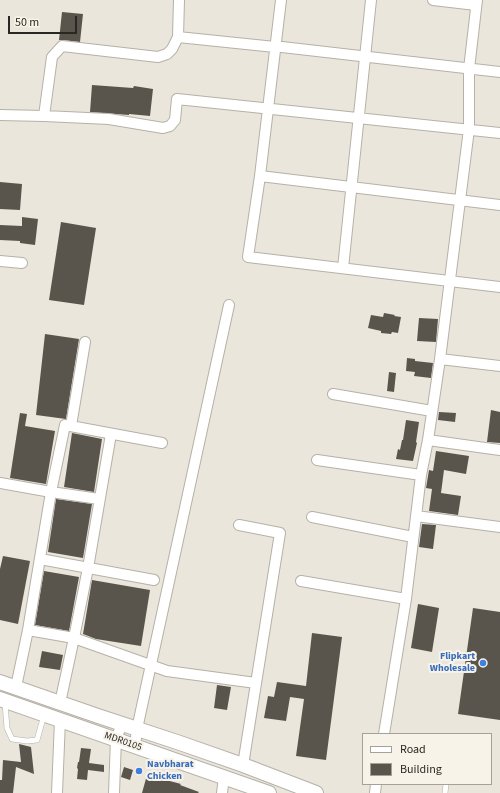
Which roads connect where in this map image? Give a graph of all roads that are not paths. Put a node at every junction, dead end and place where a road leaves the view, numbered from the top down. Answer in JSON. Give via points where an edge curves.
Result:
{"nodes":[{"id":1,"x":179,"y":0,"type":"edge"},
{"id":2,"x":281,"y":0,"type":"edge"},
{"id":3,"x":370,"y":0,"type":"edge"},
{"id":4,"x":433,"y":0,"type":"edge"},
{"id":5,"x":474,"y":2,"type":"edge"},
{"id":6,"x":178,"y":37,"type":"junction"},
{"id":7,"x":275,"y":48,"type":"junction"},
{"id":8,"x":364,"y":57,"type":"junction"},
{"id":9,"x":470,"y":69,"type":"junction"},
{"id":10,"x":500,"y":72,"type":"edge"},
{"id":11,"x":268,"y":108,"type":"junction"},
{"id":12,"x":0,"y":115,"type":"edge"},
{"id":13,"x":44,"y":116,"type":"junction"},
{"id":14,"x":358,"y":118,"type":"junction"},
{"id":15,"x":468,"y":129,"type":"junction"},
{"id":16,"x":500,"y":133,"type":"edge"},
{"id":17,"x":260,"y":176,"type":"junction"},
{"id":18,"x":351,"y":187,"type":"junction"},
{"id":19,"x":460,"y":200,"type":"junction"},
{"id":20,"x":500,"y":205,"type":"edge"},
{"id":21,"x":0,"y":261,"type":"edge"},
{"id":22,"x":22,"y":263,"type":"dead end"},
{"id":23,"x":343,"y":268,"type":"junction"},
{"id":24,"x":450,"y":281,"type":"junction"},
{"id":25,"x":500,"y":287,"type":"edge"},
{"id":26,"x":229,"y":305,"type":"dead end"},
{"id":27,"x":85,"y":342,"type":"dead end"},
{"id":28,"x":440,"y":359,"type":"junction"},
{"id":29,"x":500,"y":366,"type":"edge"},
{"id":30,"x":333,"y":394,"type":"dead end"},
{"id":31,"x":432,"y":411,"type":"junction"},
{"id":32,"x":71,"y":426,"type":"junction"},
{"id":33,"x":111,"y":434,"type":"junction"},
{"id":34,"x":428,"y":440,"type":"junction"},
{"id":35,"x":162,"y":443,"type":"dead end"},
{"id":36,"x":500,"y":450,"type":"edge"},
{"id":37,"x":317,"y":460,"type":"dead end"},
{"id":38,"x":421,"y":475,"type":"junction"},
{"id":39,"x":0,"y":483,"type":"edge"},
{"id":40,"x":52,"y":492,"type":"junction"},
{"id":41,"x":99,"y":500,"type":"junction"},
{"id":42,"x":416,"y":516,"type":"junction"},
{"id":43,"x":312,"y":517,"type":"dead end"},
{"id":44,"x":240,"y":525,"type":"dead end"},
{"id":45,"x":500,"y":527,"type":"edge"},
{"id":46,"x":413,"y":536,"type":"junction"},
{"id":47,"x":40,"y":559,"type":"junction"},
{"id":48,"x":88,"y":568,"type":"junction"},
{"id":49,"x":154,"y":580,"type":"dead end"},
{"id":50,"x":301,"y":581,"type":"dead end"},
{"id":51,"x":406,"y":599,"type":"junction"},
{"id":52,"x":28,"y":630,"type":"junction"},
{"id":53,"x":74,"y":638,"type":"junction"},
{"id":54,"x":151,"y":665,"type":"junction"},
{"id":55,"x":0,"y":682,"type":"edge"},
{"id":56,"x":256,"y":683,"type":"junction"},
{"id":57,"x":16,"y":687,"type":"junction"},
{"id":58,"x":2,"y":699,"type":"edge"},
{"id":59,"x":60,"y":703,"type":"junction"},
{"id":60,"x":45,"y":714,"type":"junction"},
{"id":61,"x":60,"y":720,"type":"junction"},
{"id":62,"x":122,"y":724,"type":"junction"},
{"id":63,"x":137,"y":729,"type":"junction"},
{"id":64,"x":384,"y":733,"type":"edge"},
{"id":65,"x":116,"y":739,"type":"junction"},
{"id":66,"x":135,"y":746,"type":"junction"},
{"id":67,"x":243,"y":765,"type":"junction"},
{"id":68,"x":224,"y":777,"type":"junction"},
{"id":69,"x":57,"y":793,"type":"edge"},
{"id":70,"x":114,"y":793,"type":"edge"},
{"id":71,"x":222,"y":793,"type":"edge"},
{"id":72,"x":269,"y":793,"type":"edge"},
{"id":73,"x":316,"y":793,"type":"edge"}],
"edges":[{"from":1,"to":6,"type":"street"},
{"from":2,"to":7,"type":"street"},
{"from":3,"to":8,"type":"street"},
{"from":4,"to":5,"type":"street"},
{"from":5,"to":9,"type":"street"},
{"from":6,"to":7,"type":"street"},
{"from":6,"to":13,"type":"street","via":[[172,49],[158,57],[62,46],[52,57]]},
{"from":7,"to":8,"type":"street"},
{"from":7,"to":11,"type":"street"},
{"from":8,"to":9,"type":"street"},
{"from":8,"to":14,"type":"street"},
{"from":9,"to":10,"type":"street"},
{"from":9,"to":15,"type":"street"},
{"from":11,"to":13,"type":"street","via":[[177,99],[175,120],[170,126],[163,128],[109,120]]},
{"from":11,"to":14,"type":"street"},
{"from":11,"to":17,"type":"street"},
{"from":12,"to":13,"type":"street"},
{"from":14,"to":15,"type":"street"},
{"from":14,"to":18,"type":"street"},
{"from":15,"to":16,"type":"street"},
{"from":15,"to":19,"type":"street"},
{"from":17,"to":18,"type":"street"},
{"from":17,"to":23,"type":"street","via":[[248,257]]},
{"from":18,"to":19,"type":"street"},
{"from":18,"to":23,"type":"street"},
{"from":19,"to":20,"type":"street"},
{"from":19,"to":24,"type":"street"},
{"from":21,"to":22,"type":"street"},
{"from":23,"to":24,"type":"street"},
{"from":24,"to":25,"type":"street"},
{"from":24,"to":28,"type":"street"},
{"from":26,"to":54,"type":"street"},
{"from":27,"to":32,"type":"street"},
{"from":28,"to":29,"type":"street"},
{"from":28,"to":31,"type":"street"},
{"from":30,"to":31,"type":"street"},
{"from":31,"to":34,"type":"street"},
{"from":32,"to":33,"type":"street"},
{"from":32,"to":40,"type":"street","via":[[65,425]]},
{"from":33,"to":35,"type":"street"},
{"from":33,"to":41,"type":"street"},
{"from":34,"to":36,"type":"street"},
{"from":34,"to":38,"type":"street"},
{"from":37,"to":38,"type":"street"},
{"from":38,"to":42,"type":"street"},
{"from":39,"to":40,"type":"street"},
{"from":40,"to":41,"type":"street"},
{"from":40,"to":47,"type":"street"},
{"from":41,"to":48,"type":"street"},
{"from":42,"to":45,"type":"street"},
{"from":42,"to":46,"type":"street"},
{"from":43,"to":46,"type":"street"},
{"from":44,"to":56,"type":"street","via":[[280,533]]},
{"from":46,"to":51,"type":"street"},
{"from":47,"to":48,"type":"street"},
{"from":47,"to":52,"type":"street"},
{"from":48,"to":49,"type":"street"},
{"from":48,"to":53,"type":"street"},
{"from":50,"to":51,"type":"street"},
{"from":51,"to":64,"type":"street"},
{"from":52,"to":53,"type":"street"},
{"from":52,"to":57,"type":"street"},
{"from":53,"to":54,"type":"street"},
{"from":53,"to":59,"type":"street"},
{"from":54,"to":56,"type":"street","via":[[168,671]]},
{"from":54,"to":63,"type":"street"},
{"from":55,"to":57,"type":"main road","number":"MDR0105"},
{"from":56,"to":67,"type":"street"},
{"from":57,"to":59,"type":"main road","number":"MDR0105"},
{"from":58,"to":60,"type":"main road","name":"MDR0105"},
{"from":58,"to":60,"type":"lane","via":[[7,728],[12,739],[37,740]]},
{"from":59,"to":62,"type":"main road","number":"MDR0105"},
{"from":60,"to":61,"type":"main road","name":"MDR0105"},
{"from":61,"to":65,"type":"main road","name":"MDR0105"},
{"from":61,"to":69,"type":"street"},
{"from":62,"to":63,"type":"main road","number":"MDR0105"},
{"from":62,"to":65,"type":"street"},
{"from":63,"to":66,"type":"street"},
{"from":63,"to":67,"type":"main road","number":"MDR0105"},
{"from":65,"to":66,"type":"main road","name":"MDR0105"},
{"from":65,"to":70,"type":"street"},
{"from":66,"to":68,"type":"main road","name":"MDR0105"},
{"from":67,"to":73,"type":"main road","number":"MDR0105"},
{"from":68,"to":71,"type":"street"},
{"from":68,"to":72,"type":"main road","name":"MDR0105"}]}
